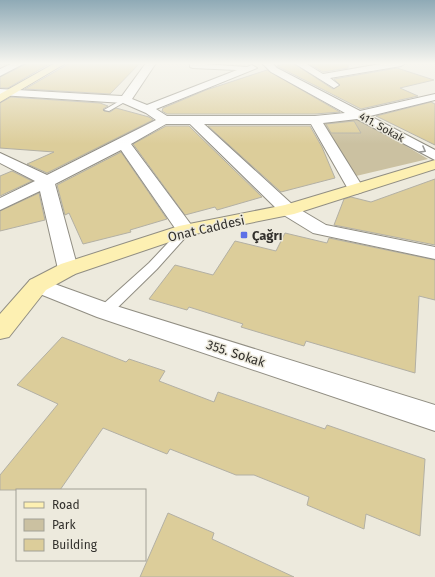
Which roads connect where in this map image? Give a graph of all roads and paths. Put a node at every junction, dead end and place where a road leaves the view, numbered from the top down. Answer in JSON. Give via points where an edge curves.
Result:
{"nodes":[{"id":1,"x":132,"y":90,"type":"edge"},
{"id":2,"x":195,"y":90,"type":"edge"},
{"id":3,"x":315,"y":90,"type":"edge"},
{"id":4,"x":343,"y":90,"type":"edge"},
{"id":5,"x":435,"y":91,"type":"edge"},
{"id":6,"x":5,"y":92,"type":"edge"},
{"id":7,"x":346,"y":92,"type":"dead end"},
{"id":8,"x":435,"y":97,"type":"edge"},
{"id":9,"x":0,"y":99,"type":"edge"},
{"id":10,"x":125,"y":100,"type":"junction"},
{"id":11,"x":344,"y":106,"type":"junction"},
{"id":12,"x":146,"y":109,"type":"junction"},
{"id":13,"x":107,"y":110,"type":"dead end"},
{"id":14,"x":360,"y":115,"type":"junction"},
{"id":15,"x":164,"y":120,"type":"junction"},
{"id":16,"x":193,"y":120,"type":"junction"},
{"id":17,"x":315,"y":120,"type":"junction"},
{"id":18,"x":123,"y":143,"type":"junction"},
{"id":19,"x":435,"y":156,"type":"edge"},
{"id":20,"x":0,"y":157,"type":"edge"},
{"id":21,"x":435,"y":164,"type":"edge"},
{"id":22,"x":46,"y":181,"type":"junction"},
{"id":23,"x":356,"y":189,"type":"junction"},
{"id":24,"x":0,"y":205,"type":"edge"},
{"id":25,"x":288,"y":210,"type":"junction"},
{"id":26,"x":186,"y":230,"type":"junction"},
{"id":27,"x":435,"y":253,"type":"edge"},
{"id":28,"x":68,"y":269,"type":"junction"},
{"id":29,"x":38,"y":284,"type":"junction"},
{"id":30,"x":105,"y":311,"type":"junction"},
{"id":31,"x":0,"y":330,"type":"edge"},
{"id":32,"x":435,"y":418,"type":"edge"}],
"edges":[{"from":1,"to":10,"type":"street"},
{"from":2,"to":12,"type":"street"},
{"from":3,"to":11,"type":"street","name":"411. Sokak"},
{"from":4,"to":7,"type":"street"},
{"from":5,"to":11,"type":"street"},
{"from":6,"to":9,"type":"main road"},
{"from":6,"to":10,"type":"street"},
{"from":8,"to":14,"type":"street"},
{"from":10,"to":12,"type":"street"},
{"from":10,"to":13,"type":"lane"},
{"from":11,"to":14,"type":"street","name":"411. Sokak"},
{"from":12,"to":15,"type":"street"},
{"from":14,"to":17,"type":"street"},
{"from":14,"to":19,"type":"street","name":"411. Sokak","one_way":true},
{"from":15,"to":16,"type":"street"},
{"from":15,"to":18,"type":"street"},
{"from":16,"to":17,"type":"street"},
{"from":16,"to":25,"type":"street"},
{"from":17,"to":23,"type":"street"},
{"from":18,"to":22,"type":"street"},
{"from":18,"to":26,"type":"street"},
{"from":20,"to":22,"type":"street"},
{"from":21,"to":23,"type":"main road","name":"Onat Caddesi"},
{"from":22,"to":24,"type":"street"},
{"from":22,"to":28,"type":"street"},
{"from":23,"to":25,"type":"main road","name":"Onat Caddesi"},
{"from":25,"to":26,"type":"main road","name":"Onat Caddesi"},
{"from":25,"to":27,"type":"street","via":[[320,229]]},
{"from":26,"to":28,"type":"main road","name":"Onat Caddesi"},
{"from":26,"to":30,"type":"lane","via":[[153,266]]},
{"from":28,"to":29,"type":"main road","name":"Onat Caddesi"},
{"from":29,"to":30,"type":"street","name":"355. Sokak"},
{"from":29,"to":31,"type":"main road","name":"Onat Caddesi"},
{"from":30,"to":32,"type":"street","name":"355. Sokak"}]}
